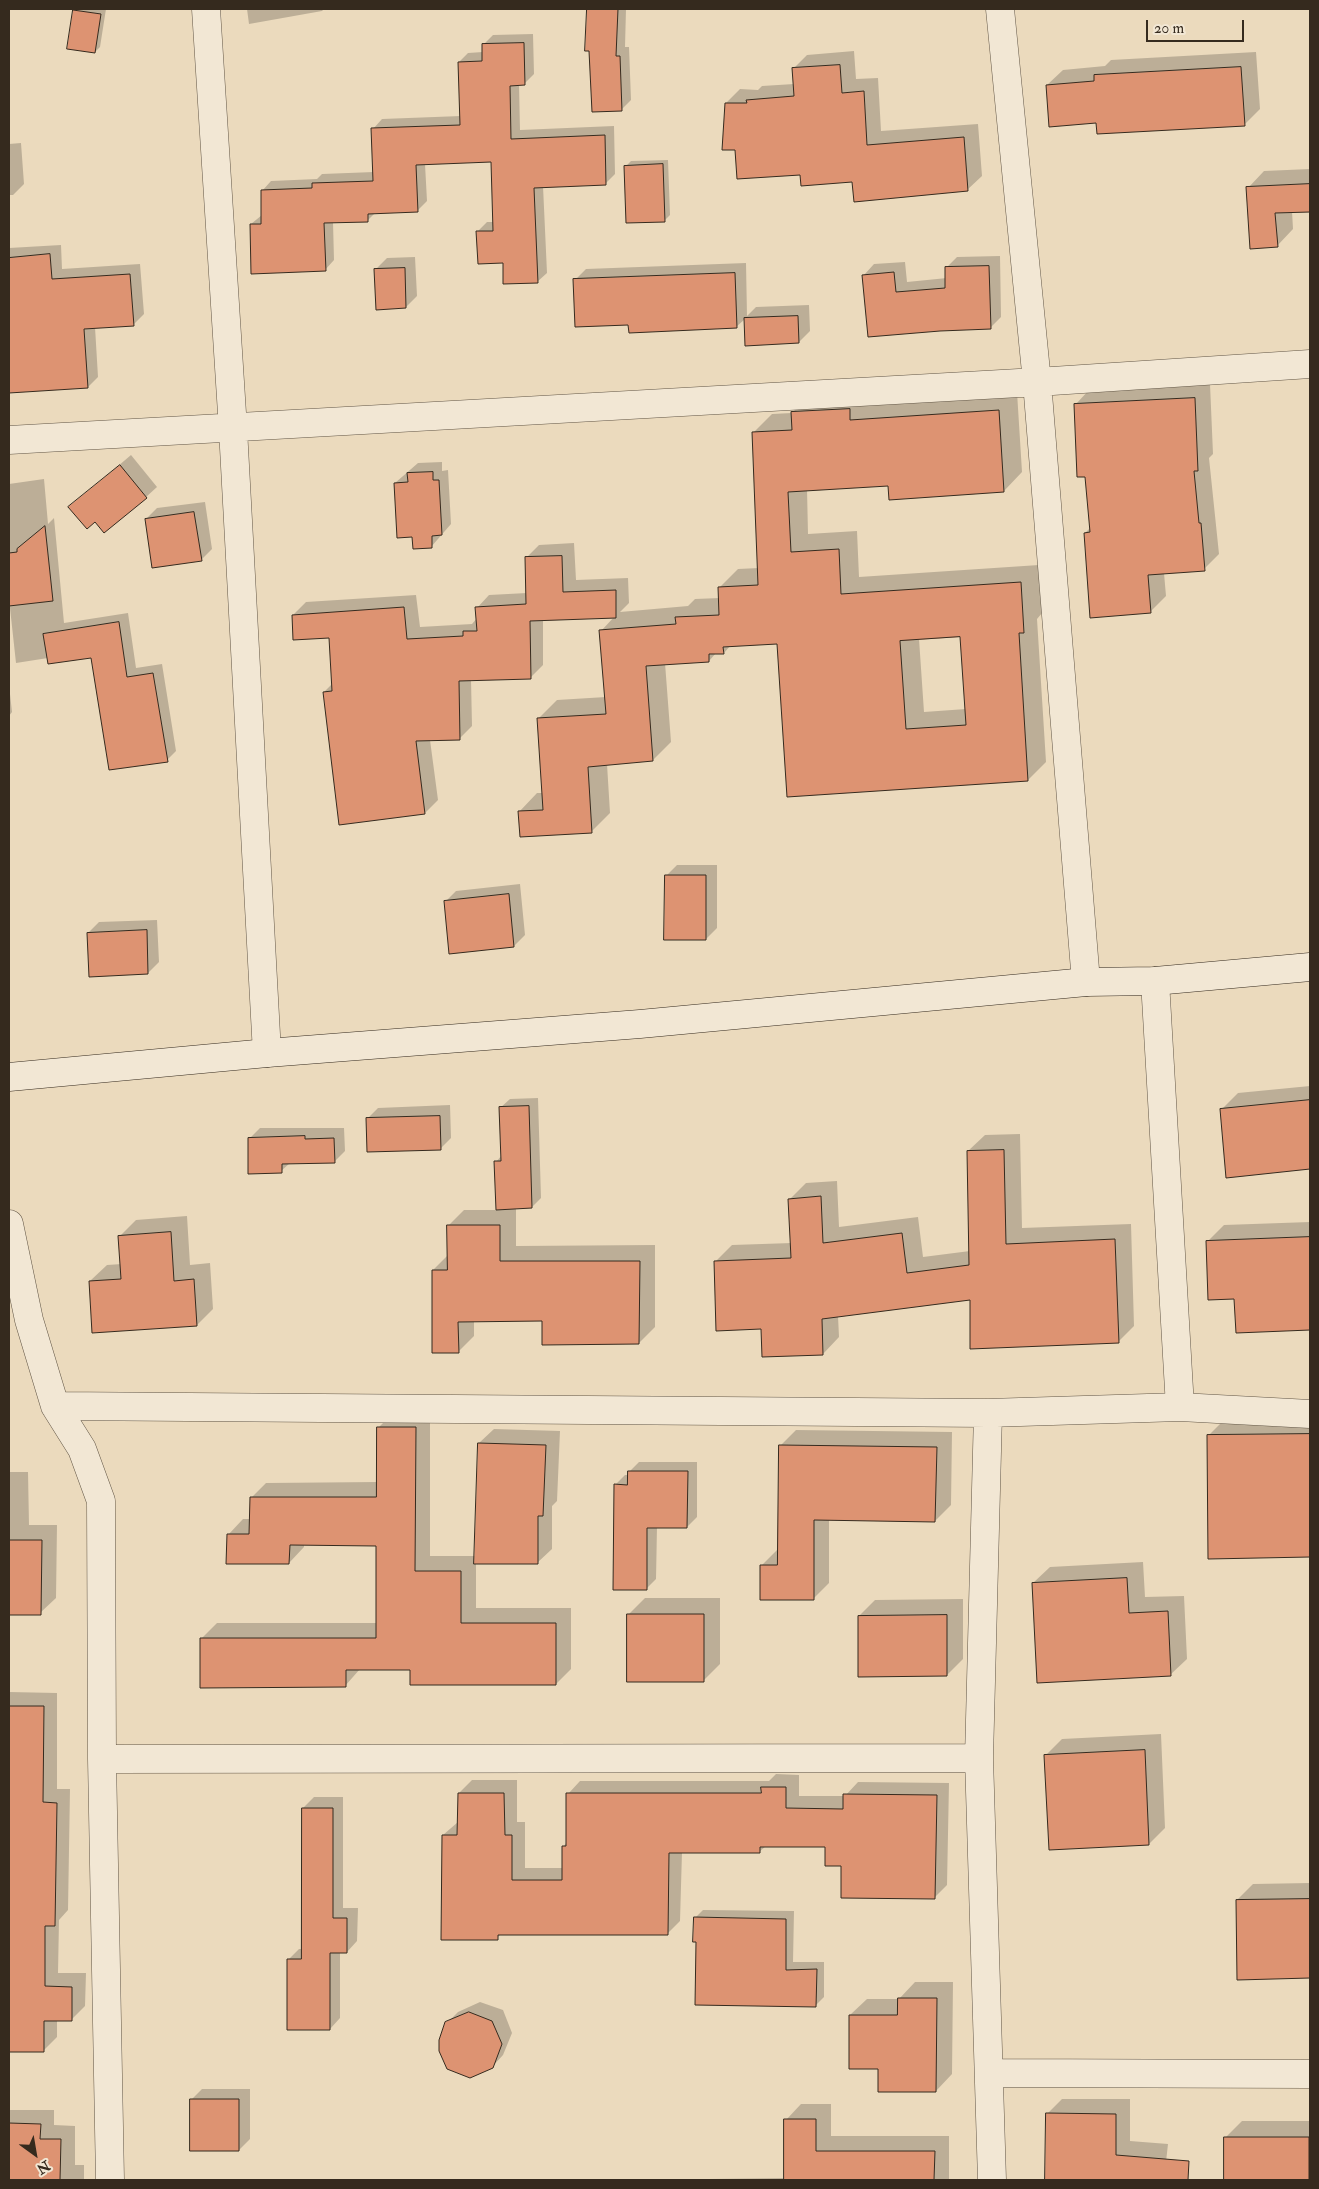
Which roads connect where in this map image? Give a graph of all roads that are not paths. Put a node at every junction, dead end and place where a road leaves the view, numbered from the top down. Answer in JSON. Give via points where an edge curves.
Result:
{"nodes":[{"id":1,"x":206,"y":9,"type":"edge"},
{"id":2,"x":1000,"y":9,"type":"edge"},
{"id":3,"x":1310,"y":364,"type":"edge"},
{"id":4,"x":1036,"y":382,"type":"junction"},
{"id":5,"x":233,"y":429,"type":"junction"},
{"id":6,"x":9,"y":440,"type":"edge"},
{"id":7,"x":1310,"y":966,"type":"edge"},
{"id":8,"x":1155,"y":981,"type":"junction"},
{"id":9,"x":1086,"y":982,"type":"junction"},
{"id":10,"x":267,"y":1053,"type":"junction"},
{"id":11,"x":9,"y":1077,"type":"edge"},
{"id":12,"x":9,"y":1224,"type":"edge"},
{"id":13,"x":55,"y":1406,"type":"junction"},
{"id":14,"x":1180,"y":1407,"type":"junction"},
{"id":15,"x":988,"y":1413,"type":"junction"},
{"id":16,"x":1310,"y":1414,"type":"edge"},
{"id":17,"x":980,"y":1758,"type":"junction"},
{"id":18,"x":102,"y":1759,"type":"junction"},
{"id":19,"x":989,"y":2072,"type":"junction"},
{"id":20,"x":1310,"y":2074,"type":"edge"},
{"id":21,"x":110,"y":2180,"type":"edge"},
{"id":22,"x":992,"y":2180,"type":"edge"}],
"edges":[{"from":1,"to":5,"type":"street"},
{"from":2,"to":4,"type":"street"},
{"from":3,"to":4,"type":"street"},
{"from":4,"to":5,"type":"street"},
{"from":4,"to":9,"type":"street"},
{"from":5,"to":6,"type":"street"},
{"from":5,"to":10,"type":"street"},
{"from":7,"to":8,"type":"street"},
{"from":8,"to":9,"type":"street"},
{"from":8,"to":14,"type":"street"},
{"from":9,"to":10,"type":"street","via":[[640,1024]]},
{"from":10,"to":11,"type":"street"},
{"from":12,"to":13,"type":"street","via":[[29,1320]]},
{"from":13,"to":15,"type":"street"},
{"from":13,"to":18,"type":"street","via":[[82,1449],[101,1501]]},
{"from":14,"to":15,"type":"street"},
{"from":14,"to":16,"type":"street"},
{"from":15,"to":17,"type":"street"},
{"from":17,"to":18,"type":"street"},
{"from":17,"to":19,"type":"street"},
{"from":18,"to":21,"type":"street"},
{"from":19,"to":20,"type":"street"},
{"from":19,"to":22,"type":"street"}]}
